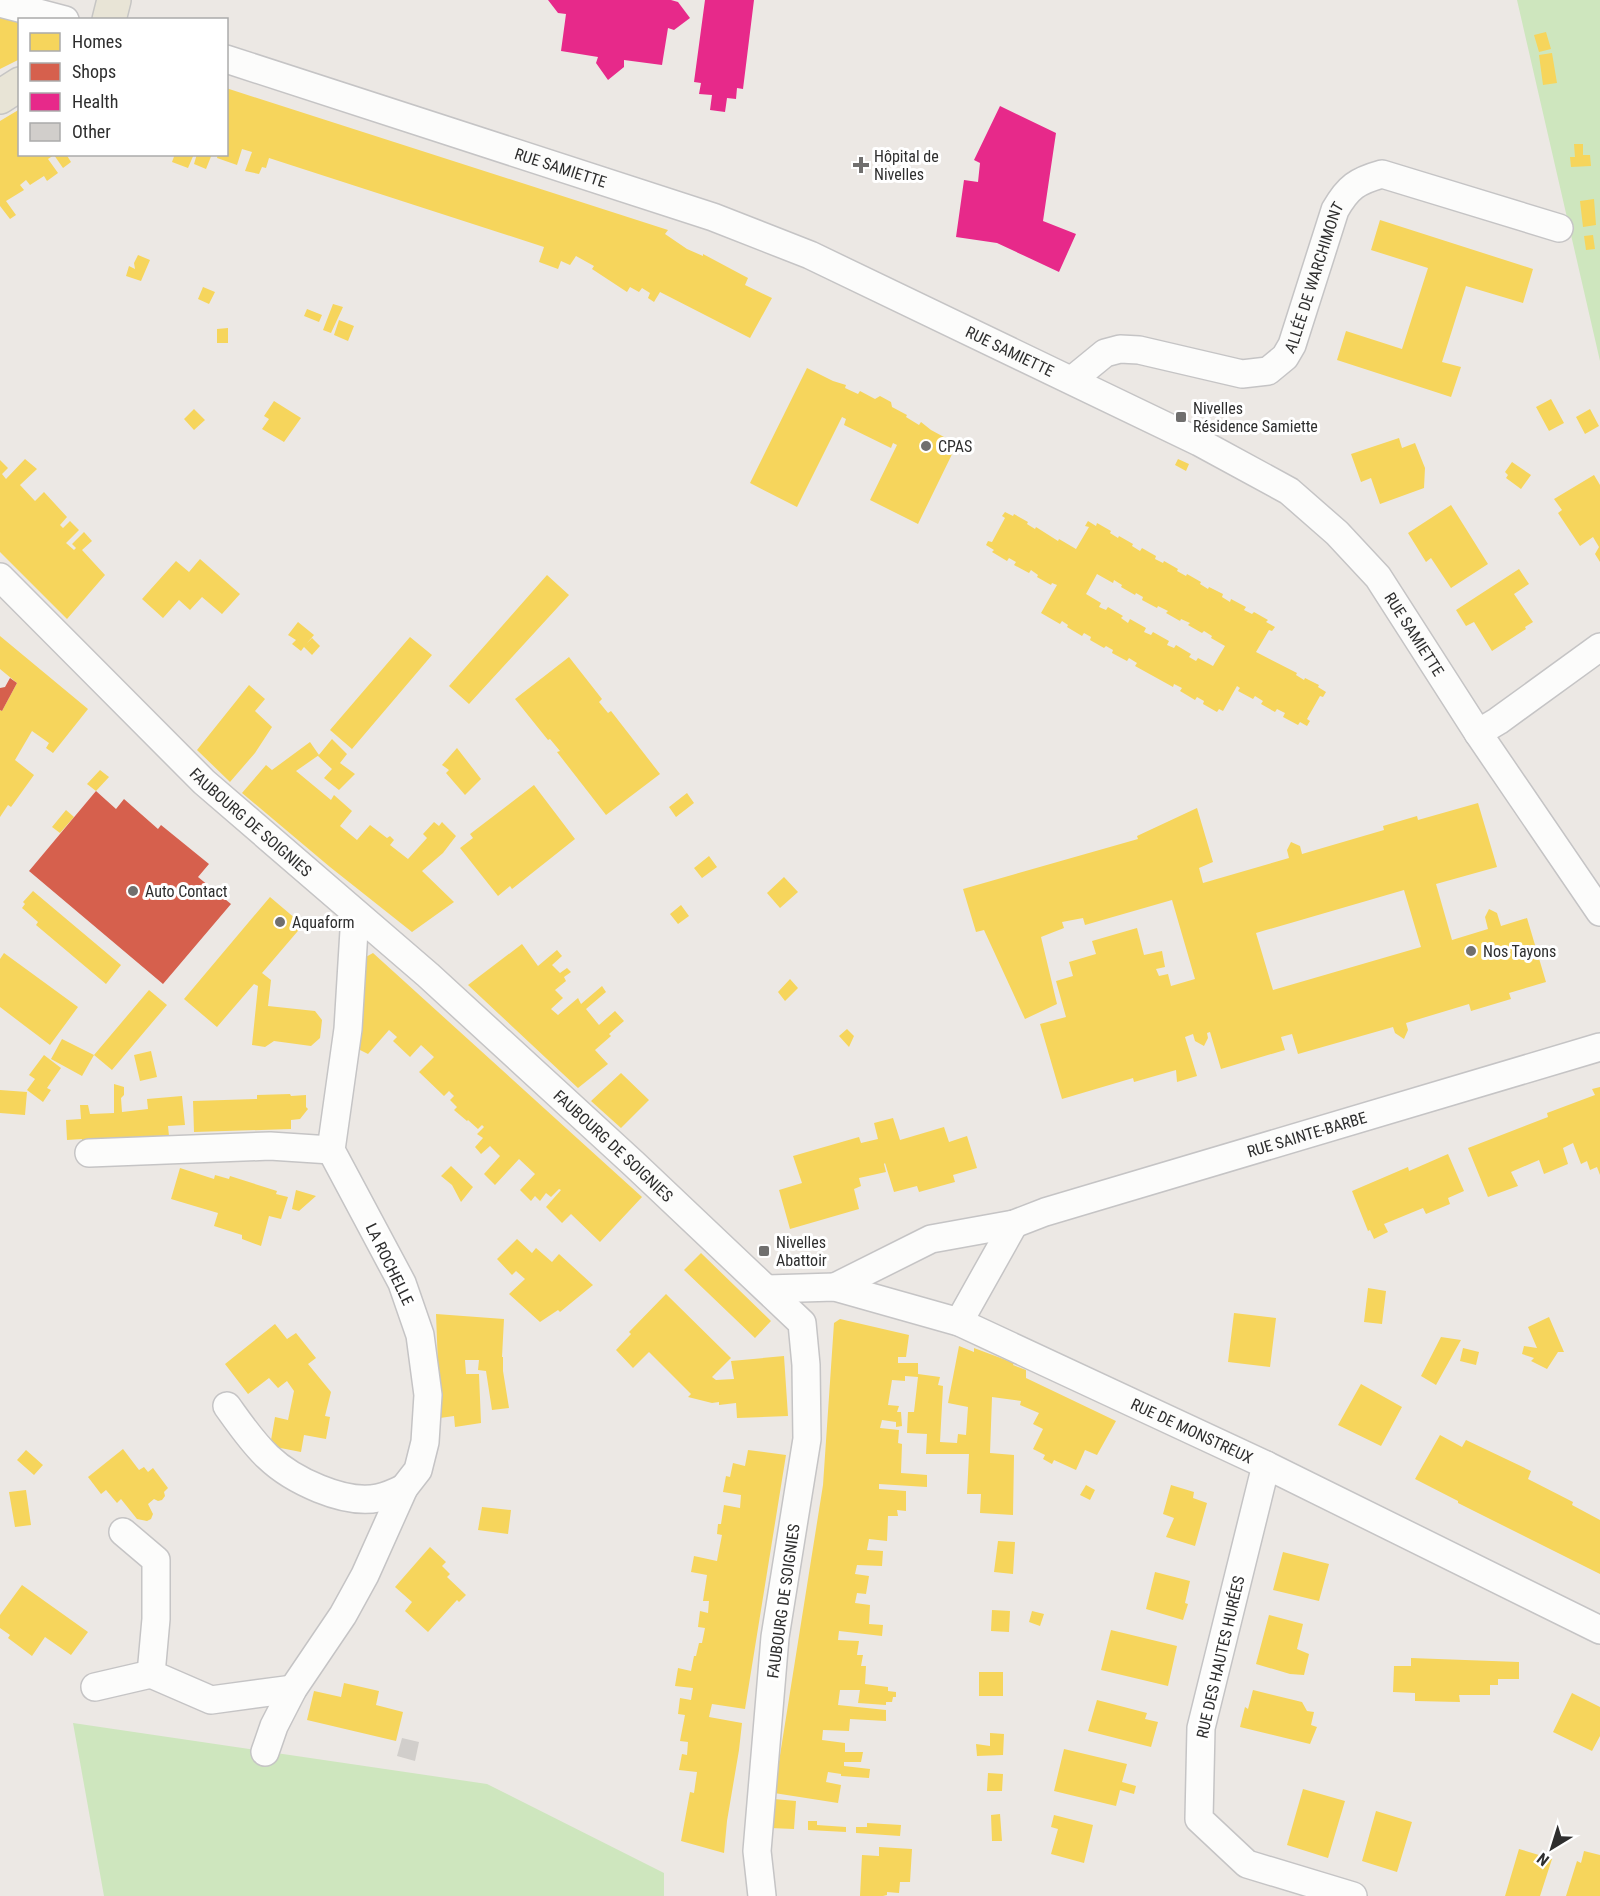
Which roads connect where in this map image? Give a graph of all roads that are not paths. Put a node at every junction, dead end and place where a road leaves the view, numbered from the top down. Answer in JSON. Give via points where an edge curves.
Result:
{"nodes":[{"id":1,"x":114,"y":0,"type":"edge"},
{"id":2,"x":0,"y":3,"type":"edge"},
{"id":3,"x":57,"y":18,"type":"edge"},
{"id":4,"x":110,"y":18,"type":"edge"},
{"id":5,"x":228,"y":60,"type":"edge"},
{"id":6,"x":18,"y":85,"type":"edge"},
{"id":7,"x":0,"y":97,"type":"edge"},
{"id":8,"x":1559,"y":228,"type":"dead end"},
{"id":9,"x":1072,"y":380,"type":"junction"},
{"id":10,"x":0,"y":577,"type":"edge"},
{"id":11,"x":1600,"y":647,"type":"edge"},
{"id":12,"x":1478,"y":733,"type":"junction"},
{"id":13,"x":1600,"y":912,"type":"edge"},
{"id":14,"x":355,"y":914,"type":"junction"},
{"id":15,"x":1600,"y":1047,"type":"edge"},
{"id":16,"x":331,"y":1150,"type":"junction"},
{"id":17,"x":89,"y":1153,"type":"dead end"},
{"id":18,"x":1014,"y":1224,"type":"junction"},
{"id":19,"x":835,"y":1287,"type":"junction"},
{"id":20,"x":767,"y":1289,"type":"junction"},
{"id":21,"x":959,"y":1322,"type":"junction"},
{"id":22,"x":227,"y":1406,"type":"dead end"},
{"id":23,"x":1266,"y":1465,"type":"junction"},
{"id":24,"x":404,"y":1488,"type":"junction"},
{"id":25,"x":123,"y":1532,"type":"dead end"},
{"id":26,"x":1600,"y":1630,"type":"edge"},
{"id":27,"x":151,"y":1674,"type":"junction"},
{"id":28,"x":95,"y":1688,"type":"dead end"},
{"id":29,"x":293,"y":1689,"type":"junction"},
{"id":30,"x":265,"y":1752,"type":"dead end"},
{"id":31,"x":762,"y":1896,"type":"edge"},
{"id":32,"x":1353,"y":1896,"type":"edge"}],
"edges":[{"from":1,"to":4,"type":"main road"},
{"from":2,"to":3,"type":"street"},
{"from":5,"to":9,"type":"street","name":"RUE SAMIETTE","via":[[713,217],[850,273]]},
{"from":6,"to":7,"type":"main road"},
{"from":8,"to":9,"type":"street","name":"ALLÉE DE WARCHIMONT","via":[[1382,174],[1360,181],[1344,194],[1335,210],[1292,345],[1268,371],[1242,374],[1120,349],[1105,353]]},
{"from":9,"to":12,"type":"street","name":"RUE SAMIETTE","via":[[1289,491],[1337,533],[1378,577]]},
{"from":10,"to":14,"type":"street","name":"FAUBOURG DE SOIGNIES","via":[[204,782]]},
{"from":11,"to":12,"type":"street"},
{"from":12,"to":13,"type":"street","name":"RUE SAMIETTE"},
{"from":14,"to":16,"type":"street","via":[[348,1029]]},
{"from":14,"to":20,"type":"street","name":"FAUBOURG DE SOIGNIES","via":[[428,975]]},
{"from":15,"to":18,"type":"street","name":"RUE SAINTE-BARBE","via":[[1270,1143]]},
{"from":16,"to":17,"type":"street","via":[[270,1146]]},
{"from":16,"to":24,"type":"street","name":"LA ROCHELLE","via":[[402,1283],[420,1335],[428,1395],[425,1442],[418,1470]]},
{"from":18,"to":19,"type":"street","name":"RUE SAINTE-BARBE","via":[[931,1239]]},
{"from":18,"to":21,"type":"street"},
{"from":19,"to":20,"type":"street","name":"RUE DE MONSTREUX"},
{"from":19,"to":21,"type":"street","name":"RUE DE MONSTREUX"},
{"from":20,"to":31,"type":"street","name":"FAUBOURG DE SOIGNIES","via":[[802,1323],[807,1439],[775,1637],[757,1851]]},
{"from":21,"to":23,"type":"street","name":"RUE DE MONSTREUX"},
{"from":22,"to":24,"type":"street","via":[[268,1458],[312,1485],[335,1494],[376,1499]]},
{"from":23,"to":26,"type":"street","name":"RUE DE MONSTREUX"},
{"from":23,"to":32,"type":"street","name":"RUE DES HAUTES HURÉES","via":[[1201,1728],[1198,1819],[1247,1864]]},
{"from":24,"to":29,"type":"street","name":"LA ROCHELLE","via":[[343,1615]]},
{"from":25,"to":27,"type":"street","via":[[156,1560]]},
{"from":27,"to":28,"type":"street"},
{"from":27,"to":29,"type":"street","via":[[211,1700]]},
{"from":29,"to":30,"type":"street","name":"LA ROCHELLE"}]}
